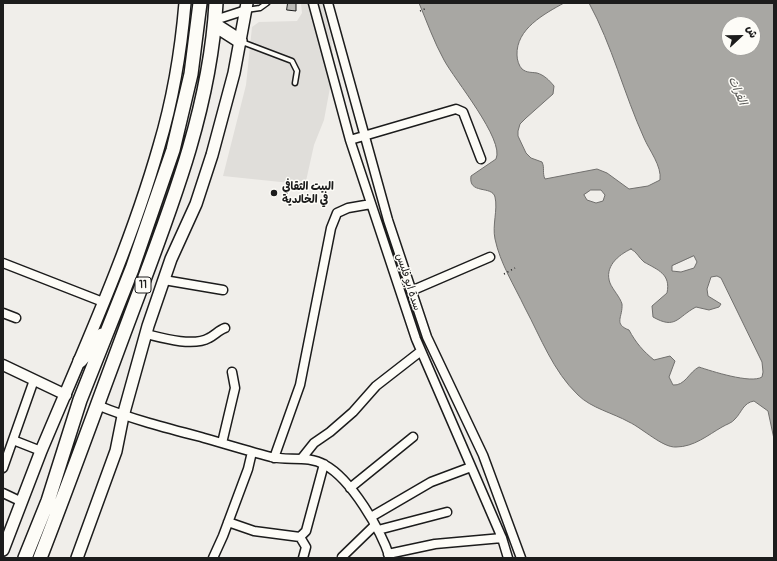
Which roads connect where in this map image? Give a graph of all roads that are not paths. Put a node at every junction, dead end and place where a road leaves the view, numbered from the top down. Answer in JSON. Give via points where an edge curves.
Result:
{"nodes":[{"id":1,"x":186,"y":3,"type":"edge"},
{"id":2,"x":200,"y":3,"type":"edge"},
{"id":3,"x":216,"y":3,"type":"edge"},
{"id":4,"x":267,"y":3,"type":"edge"},
{"id":5,"x":313,"y":3,"type":"edge"},
{"id":6,"x":328,"y":3,"type":"edge"},
{"id":7,"x":246,"y":7,"type":"edge"},
{"id":8,"x":215,"y":22,"type":"junction"},
{"id":9,"x":240,"y":41,"type":"junction"},
{"id":10,"x":295,"y":83,"type":"dead end"},
{"id":11,"x":364,"y":136,"type":"junction"},
{"id":12,"x":350,"y":140,"type":"junction"},
{"id":13,"x":481,"y":159,"type":"dead end"},
{"id":14,"x":161,"y":188,"type":"junction"},
{"id":15,"x":176,"y":194,"type":"junction"},
{"id":16,"x":371,"y":204,"type":"junction"},
{"id":17,"x":490,"y":257,"type":"dead end"},
{"id":18,"x":3,"y":263,"type":"edge"},
{"id":19,"x":164,"y":280,"type":"junction"},
{"id":20,"x":223,"y":290,"type":"dead end"},
{"id":21,"x":411,"y":291,"type":"junction"},
{"id":22,"x":103,"y":302,"type":"junction"},
{"id":23,"x":3,"y":313,"type":"edge"},
{"id":24,"x":16,"y":318,"type":"dead end"},
{"id":25,"x":110,"y":326,"type":"junction"},
{"id":26,"x":225,"y":328,"type":"dead end"},
{"id":27,"x":146,"y":334,"type":"junction"},
{"id":28,"x":421,"y":351,"type":"junction"},
{"id":29,"x":80,"y":361,"type":"junction"},
{"id":30,"x":3,"y":365,"type":"edge"},
{"id":31,"x":232,"y":372,"type":"dead end"},
{"id":32,"x":34,"y":380,"type":"junction"},
{"id":33,"x":66,"y":395,"type":"junction"},
{"id":34,"x":97,"y":405,"type":"junction"},
{"id":35,"x":123,"y":416,"type":"junction"},
{"id":36,"x":413,"y":436,"type":"dead end"},
{"id":37,"x":13,"y":440,"type":"junction"},
{"id":38,"x":222,"y":443,"type":"junction"},
{"id":39,"x":41,"y":451,"type":"junction"},
{"id":40,"x":252,"y":452,"type":"junction"},
{"id":41,"x":274,"y":458,"type":"junction"},
{"id":42,"x":302,"y":458,"type":"junction"},
{"id":43,"x":324,"y":464,"type":"junction"},
{"id":44,"x":471,"y":467,"type":"junction"},
{"id":45,"x":3,"y":468,"type":"edge"},
{"id":46,"x":350,"y":488,"type":"junction"},
{"id":47,"x":3,"y":493,"type":"edge"},
{"id":48,"x":22,"y":502,"type":"junction"},
{"id":49,"x":447,"y":512,"type":"dead end"},
{"id":50,"x":370,"y":517,"type":"junction"},
{"id":51,"x":228,"y":522,"type":"junction"},
{"id":52,"x":376,"y":527,"type":"junction"},
{"id":53,"x":300,"y":537,"type":"junction"},
{"id":54,"x":502,"y":538,"type":"junction"},
{"id":55,"x":4,"y":545,"type":"edge"},
{"id":56,"x":342,"y":556,"type":"dead end"},
{"id":57,"x":389,"y":556,"type":"edge"},
{"id":58,"x":25,"y":558,"type":"edge"},
{"id":59,"x":40,"y":558,"type":"edge"},
{"id":60,"x":77,"y":558,"type":"edge"},
{"id":61,"x":213,"y":558,"type":"edge"},
{"id":62,"x":303,"y":558,"type":"edge"},
{"id":63,"x":508,"y":558,"type":"edge"},
{"id":64,"x":521,"y":558,"type":"edge"}],
"edges":[{"from":1,"to":22,"type":"main road","via":[[177,69],[160,145]]},
{"from":2,"to":14,"type":"highway","number":"11","via":[[191,74],[183,112]]},
{"from":3,"to":8,"type":"highway","number":"11"},
{"from":4,"to":7,"type":"lane","via":[[260,8]]},
{"from":5,"to":12,"type":"street","name":"سدة ابو فليس"},
{"from":6,"to":11,"type":"street","name":"سدة ابو فليس"},
{"from":7,"to":8,"type":"street"},
{"from":7,"to":9,"type":"main road"},
{"from":8,"to":9,"type":"highway"},
{"from":8,"to":15,"type":"highway","number":"11","via":[[196,127]]},
{"from":9,"to":10,"type":"lane","via":[[292,61],[298,71]]},
{"from":9,"to":19,"type":"main road","via":[[212,155],[196,204]]},
{"from":11,"to":12,"type":"street"},
{"from":11,"to":13,"type":"street","via":[[456,109],[463,112]]},
{"from":11,"to":21,"type":"street","name":"سدة ابو فليس"},
{"from":12,"to":16,"type":"street","name":"سدة ابو فليس"},
{"from":14,"to":15,"type":"highway"},
{"from":14,"to":25,"type":"highway","number":"11"},
{"from":15,"to":34,"type":"highway","number":"11"},
{"from":16,"to":28,"type":"street","name":"سدة ابو فليس"},
{"from":16,"to":41,"type":"street","via":[[348,208],[337,213],[331,228],[300,385]]},
{"from":17,"to":21,"type":"street"},
{"from":18,"to":22,"type":"street"},
{"from":19,"to":20,"type":"street"},
{"from":19,"to":27,"type":"main road"},
{"from":21,"to":64,"type":"street","name":"سدة ابو فليس","via":[[432,349],[483,455]]},
{"from":22,"to":29,"type":"main road"},
{"from":23,"to":24,"type":"street"},
{"from":25,"to":29,"type":"highway"},
{"from":25,"to":58,"type":"highway","number":"11","via":[[80,400],[48,501]]},
{"from":26,"to":27,"type":"street","via":[[199,341],[168,339]]},
{"from":27,"to":35,"type":"main road"},
{"from":28,"to":42,"type":"street","via":[[376,386],[353,412],[314,443]]},
{"from":28,"to":44,"type":"street","name":"سدة ابو فليس"},
{"from":29,"to":33,"type":"main road"},
{"from":30,"to":32,"type":"street"},
{"from":31,"to":38,"type":"street","via":[[235,388]]},
{"from":32,"to":33,"type":"street"},
{"from":32,"to":37,"type":"street"},
{"from":33,"to":39,"type":"main road"},
{"from":34,"to":35,"type":"street"},
{"from":34,"to":59,"type":"highway","number":"11"},
{"from":35,"to":38,"type":"street"},
{"from":35,"to":60,"type":"main road","via":[[116,451]]},
{"from":36,"to":46,"type":"street"},
{"from":37,"to":39,"type":"street"},
{"from":37,"to":45,"type":"street"},
{"from":38,"to":40,"type":"street"},
{"from":39,"to":48,"type":"main road"},
{"from":40,"to":41,"type":"street"},
{"from":40,"to":51,"type":"street"},
{"from":41,"to":42,"type":"street"},
{"from":42,"to":43,"type":"street"},
{"from":43,"to":46,"type":"street","via":[[334,470]]},
{"from":43,"to":53,"type":"street","via":[[306,531]]},
{"from":44,"to":50,"type":"street","via":[[431,482]]},
{"from":44,"to":54,"type":"street","name":"سدة ابو فليس"},
{"from":46,"to":50,"type":"street"},
{"from":47,"to":48,"type":"street"},
{"from":48,"to":55,"type":"main road"},
{"from":49,"to":52,"type":"street"},
{"from":50,"to":52,"type":"street"},
{"from":51,"to":53,"type":"street","via":[[254,531]]},
{"from":51,"to":61,"type":"street"},
{"from":52,"to":56,"type":"street"},
{"from":52,"to":57,"type":"street"},
{"from":53,"to":62,"type":"street","via":[[306,547]]},
{"from":54,"to":57,"type":"street","via":[[435,544]]},
{"from":54,"to":63,"type":"street","name":"سدة ابو فليس"}]}
